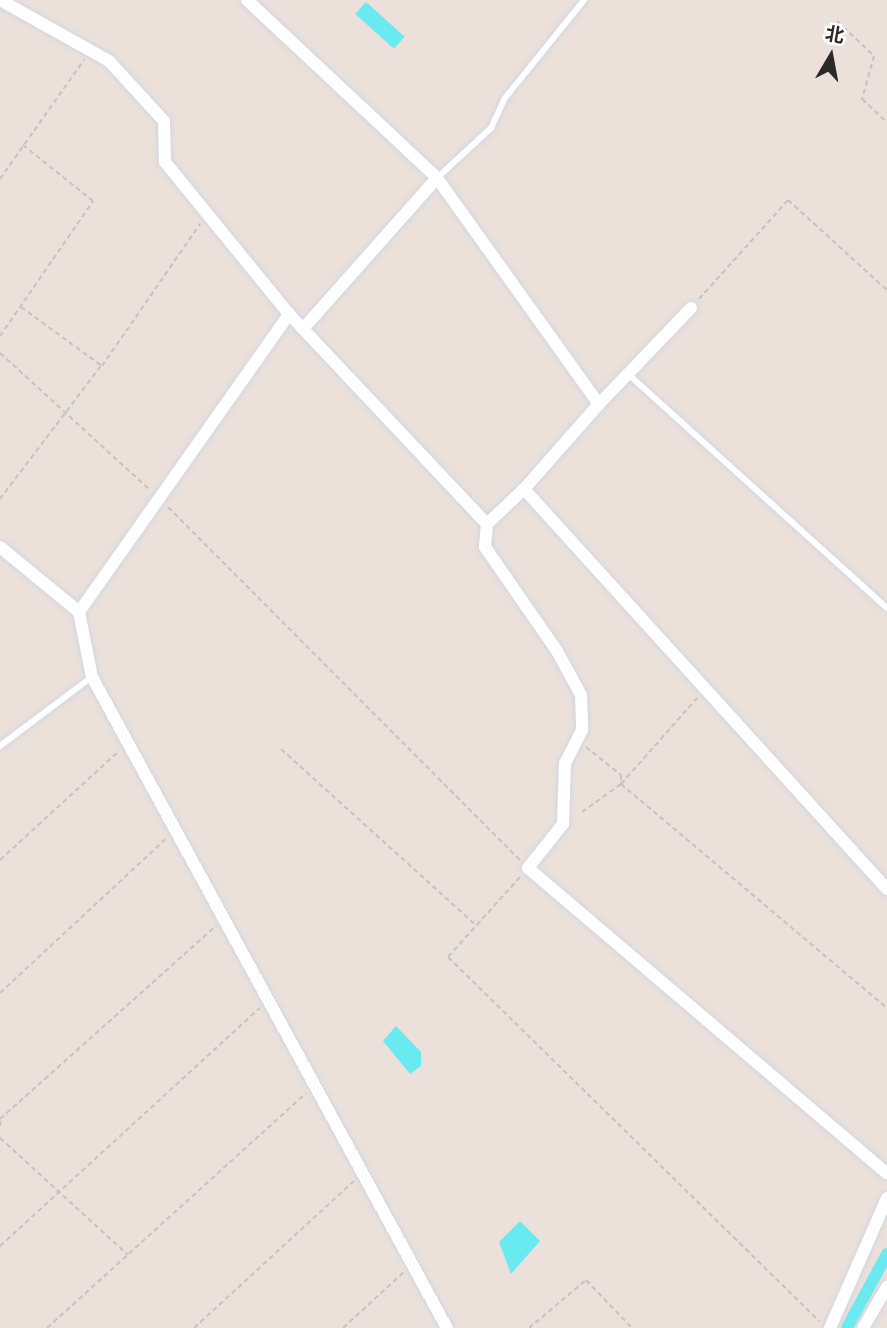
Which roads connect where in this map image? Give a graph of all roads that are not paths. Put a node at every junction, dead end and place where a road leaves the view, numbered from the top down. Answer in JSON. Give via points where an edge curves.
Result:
{"nodes":[{"id":1,"x":0,"y":0,"type":"edge"},
{"id":2,"x":247,"y":0,"type":"edge"},
{"id":3,"x":584,"y":0,"type":"edge"},
{"id":4,"x":437,"y":178,"type":"junction"},
{"id":5,"x":691,"y":308,"type":"road end"},
{"id":6,"x":289,"y":314,"type":"junction"},
{"id":7,"x":303,"y":329,"type":"junction"},
{"id":8,"x":628,"y":374,"type":"junction"},
{"id":9,"x":599,"y":404,"type":"junction"},
{"id":10,"x":524,"y":489,"type":"junction"},
{"id":11,"x":487,"y":524,"type":"junction"},
{"id":12,"x":0,"y":547,"type":"edge"},
{"id":13,"x":887,"y":608,"type":"edge"},
{"id":14,"x":79,"y":612,"type":"junction"},
{"id":15,"x":92,"y":677,"type":"junction"},
{"id":16,"x":0,"y":746,"type":"edge"},
{"id":17,"x":887,"y":889,"type":"edge"},
{"id":18,"x":887,"y":1173,"type":"edge"},
{"id":19,"x":887,"y":1198,"type":"edge"},
{"id":20,"x":887,"y":1287,"type":"edge"},
{"id":21,"x":447,"y":1328,"type":"edge"},
{"id":22,"x":828,"y":1328,"type":"edge"},
{"id":23,"x":863,"y":1328,"type":"edge"}],
"edges":[{"from":1,"to":6,"type":"street","via":[[109,61],[164,121],[165,162]]},
{"from":2,"to":4,"type":"street"},
{"from":3,"to":4,"type":"lane","via":[[505,98],[491,128]]},
{"from":4,"to":7,"type":"street"},
{"from":4,"to":9,"type":"street"},
{"from":5,"to":8,"type":"street"},
{"from":6,"to":7,"type":"street"},
{"from":6,"to":14,"type":"street"},
{"from":7,"to":11,"type":"street"},
{"from":8,"to":9,"type":"street"},
{"from":8,"to":13,"type":"lane"},
{"from":9,"to":10,"type":"street"},
{"from":10,"to":11,"type":"street"},
{"from":10,"to":17,"type":"street"},
{"from":11,"to":18,"type":"street","via":[[485,547],[557,651],[581,695],[582,730],[565,763],[563,824],[528,868]]},
{"from":12,"to":14,"type":"street"},
{"from":14,"to":15,"type":"street"},
{"from":15,"to":16,"type":"lane"},
{"from":15,"to":21,"type":"street"},
{"from":19,"to":22,"type":"street"},
{"from":20,"to":23,"type":"street"}]}
